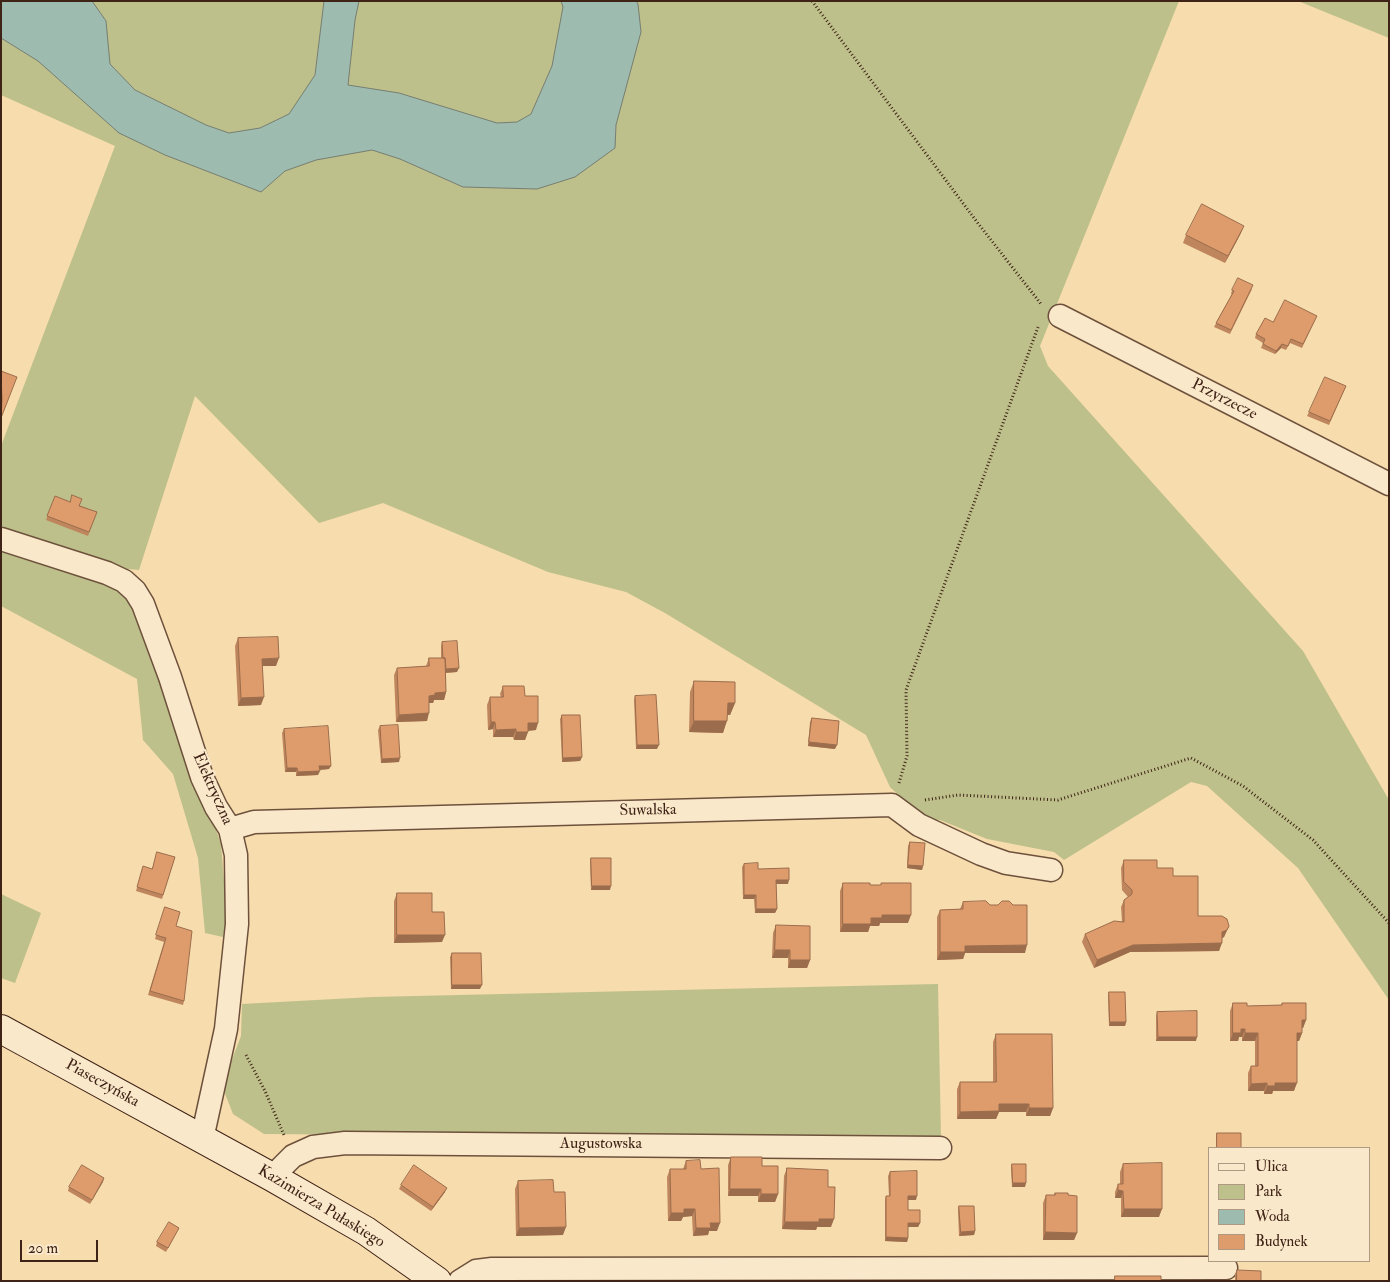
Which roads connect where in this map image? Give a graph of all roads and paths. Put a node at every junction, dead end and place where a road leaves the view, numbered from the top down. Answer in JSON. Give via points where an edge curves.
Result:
{"nodes":[{"id":1,"x":812,"y":1,"type":"edge"},
{"id":2,"x":1052,"y":312,"type":"junction"},
{"id":3,"x":1389,"y":484,"type":"edge"},
{"id":4,"x":1,"y":539,"type":"edge"},
{"id":5,"x":892,"y":805,"type":"junction"},
{"id":6,"x":230,"y":829,"type":"junction"},
{"id":7,"x":1051,"y":870,"type":"dead end"},
{"id":8,"x":1389,"y":923,"type":"edge"},
{"id":9,"x":1,"y":1029,"type":"edge"},
{"id":10,"x":226,"y":1029,"type":"junction"},
{"id":11,"x":202,"y":1139,"type":"junction"},
{"id":12,"x":940,"y":1148,"type":"dead end"},
{"id":13,"x":293,"y":1156,"type":"junction"},
{"id":14,"x":272,"y":1177,"type":"junction"},
{"id":15,"x":1226,"y":1268,"type":"dead end"},
{"id":16,"x":437,"y":1281,"type":"edge"},
{"id":17,"x":460,"y":1281,"type":"edge"}],
"edges":[{"from":1,"to":2,"type":"path","via":[[977,222]]},
{"from":2,"to":3,"type":"street","name":"Przyrzecze"},
{"from":2,"to":5,"type":"path","via":[[906,690],[907,756]]},
{"from":4,"to":6,"type":"street","name":"Elektryczna","via":[[107,572],[135,591],[170,676],[202,777]]},
{"from":5,"to":6,"type":"street","name":"Suwalska","via":[[254,822]]},
{"from":5,"to":7,"type":"street","via":[[919,825],[981,854],[1006,863]]},
{"from":5,"to":8,"type":"path","via":[[958,795],[1058,800],[1191,758],[1243,786],[1313,840]]},
{"from":6,"to":10,"type":"street","name":"Elektryczna","via":[[236,855],[236,924]]},
{"from":9,"to":11,"type":"main road","name":"Piaseczyńska"},
{"from":10,"to":11,"type":"street","name":"Elektryczna"},
{"from":10,"to":13,"type":"path","via":[[250,1060]]},
{"from":11,"to":14,"type":"main road","name":"Kazimierza Pułaskiego"},
{"from":12,"to":13,"type":"street","name":"Augustowska","via":[[345,1144],[313,1147]]},
{"from":13,"to":14,"type":"street","name":"Augustowska"},
{"from":14,"to":16,"type":"main road","name":"Kazimierza Pułaskiego","via":[[366,1231]]},
{"from":15,"to":17,"type":"street","via":[[492,1269],[476,1271]]}]}
